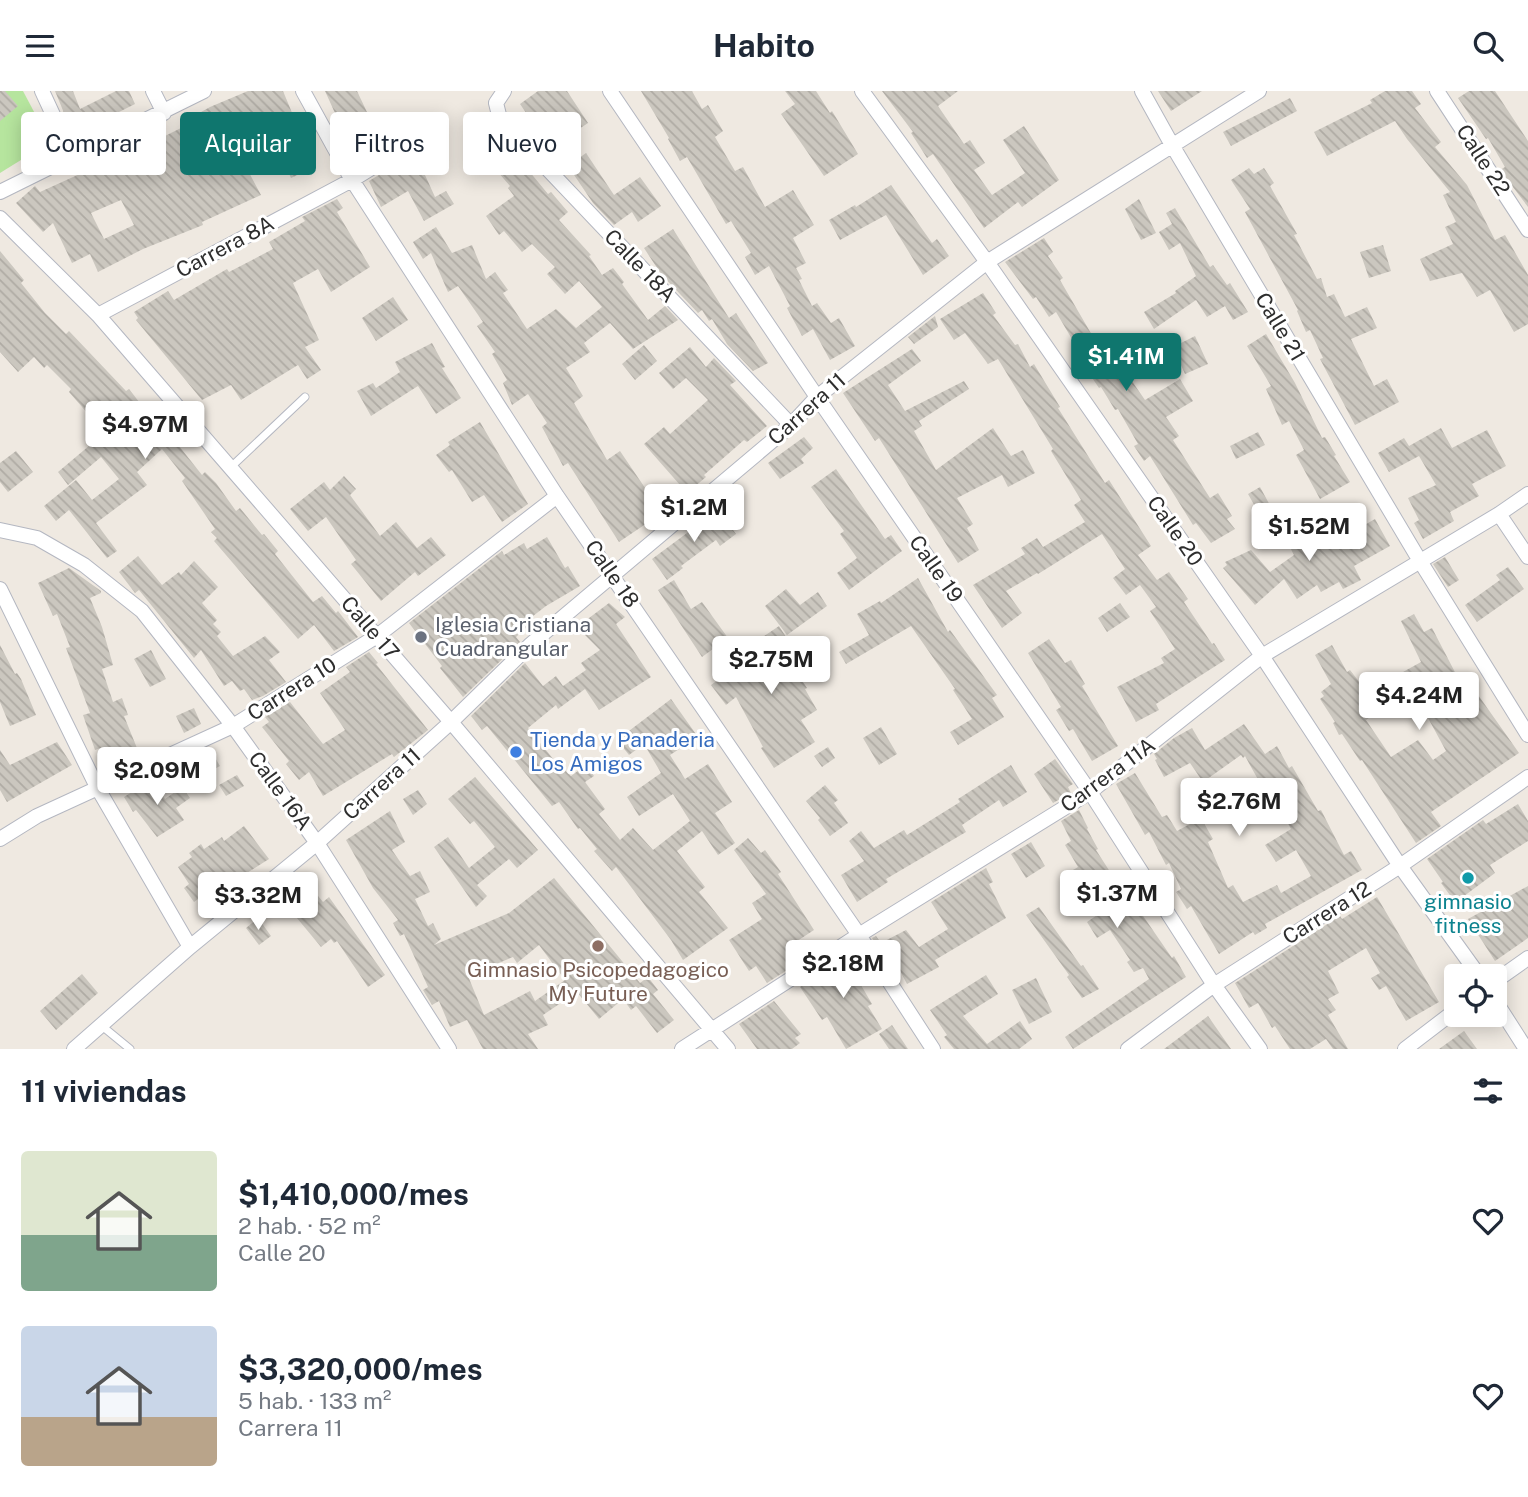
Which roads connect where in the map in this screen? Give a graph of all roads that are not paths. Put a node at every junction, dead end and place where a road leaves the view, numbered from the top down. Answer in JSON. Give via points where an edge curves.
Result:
{"nodes":[{"id":1,"x":42,"y":91,"type":"edge"},
{"id":2,"x":153,"y":91,"type":"edge"},
{"id":3,"x":204,"y":91,"type":"edge"},
{"id":4,"x":303,"y":91,"type":"edge"},
{"id":5,"x":610,"y":91,"type":"edge"},
{"id":6,"x":862,"y":91,"type":"edge"},
{"id":7,"x":1142,"y":91,"type":"edge"},
{"id":8,"x":1259,"y":91,"type":"edge"},
{"id":9,"x":1437,"y":91,"type":"edge"},
{"id":10,"x":500,"y":97,"type":"edge"},
{"id":11,"x":52,"y":112,"type":"edge"},
{"id":12,"x":164,"y":112,"type":"edge"},
{"id":13,"x":166,"y":112,"type":"edge"},
{"id":14,"x":1172,"y":145,"type":"junction"},
{"id":15,"x":34,"y":175,"type":"edge"},
{"id":16,"x":360,"y":175,"type":"edge"},
{"id":17,"x":352,"y":180,"type":"junction"},
{"id":18,"x":0,"y":192,"type":"edge"},
{"id":19,"x":0,"y":218,"type":"edge"},
{"id":20,"x":1528,"y":230,"type":"edge"},
{"id":21,"x":987,"y":262,"type":"junction"},
{"id":22,"x":98,"y":315,"type":"junction"},
{"id":23,"x":305,"y":397,"type":"dead end"},
{"id":24,"x":817,"y":397,"type":"junction"},
{"id":25,"x":791,"y":425,"type":"junction"},
{"id":26,"x":231,"y":467,"type":"junction"},
{"id":27,"x":1528,"y":494,"type":"edge"},
{"id":28,"x":557,"y":496,"type":"junction"},
{"id":29,"x":1499,"y":514,"type":"junction"},
{"id":30,"x":0,"y":530,"type":"edge"},
{"id":31,"x":1528,"y":558,"type":"edge"},
{"id":32,"x":1420,"y":561,"type":"junction"},
{"id":33,"x":612,"y":575,"type":"junction"},
{"id":34,"x":0,"y":589,"type":"edge"},
{"id":35,"x":377,"y":636,"type":"junction"},
{"id":36,"x":1262,"y":656,"type":"junction"},
{"id":37,"x":451,"y":722,"type":"junction"},
{"id":38,"x":233,"y":726,"type":"junction"},
{"id":39,"x":1528,"y":735,"type":"edge"},
{"id":40,"x":1528,"y":777,"type":"edge"},
{"id":41,"x":97,"y":787,"type":"junction"},
{"id":42,"x":1090,"y":792,"type":"junction"},
{"id":43,"x":0,"y":839,"type":"edge"},
{"id":44,"x":317,"y":843,"type":"junction"},
{"id":45,"x":1400,"y":866,"type":"junction"},
{"id":46,"x":859,"y":935,"type":"junction"},
{"id":47,"x":190,"y":947,"type":"junction"},
{"id":48,"x":1528,"y":958,"type":"edge"},
{"id":49,"x":1471,"y":964,"type":"edge"},
{"id":50,"x":1507,"y":973,"type":"edge"},
{"id":51,"x":1214,"y":985,"type":"junction"},
{"id":52,"x":1444,"y":1019,"type":"edge"},
{"id":53,"x":1507,"y":1019,"type":"edge"},
{"id":54,"x":101,"y":1025,"type":"junction"},
{"id":55,"x":712,"y":1030,"type":"junction"},
{"id":56,"x":74,"y":1049,"type":"edge"},
{"id":57,"x":130,"y":1049,"type":"edge"},
{"id":58,"x":449,"y":1049,"type":"edge"},
{"id":59,"x":682,"y":1049,"type":"edge"},
{"id":60,"x":728,"y":1049,"type":"edge"},
{"id":61,"x":933,"y":1049,"type":"edge"},
{"id":62,"x":1128,"y":1049,"type":"edge"},
{"id":63,"x":1260,"y":1049,"type":"edge"},
{"id":64,"x":1405,"y":1049,"type":"edge"},
{"id":65,"x":1526,"y":1049,"type":"edge"}],
"edges":[{"from":1,"to":11,"type":"street"},
{"from":2,"to":12,"type":"street"},
{"from":3,"to":13,"type":"street"},
{"from":4,"to":17,"type":"street","name":"Calle 18"},
{"from":5,"to":24,"type":"street","name":"Calle 19"},
{"from":6,"to":21,"type":"street","name":"Calle 20"},
{"from":7,"to":14,"type":"street","name":"Calle 21"},
{"from":8,"to":14,"type":"street","name":"Carrera 11"},
{"from":9,"to":20,"type":"street","name":"Calle 22"},
{"from":10,"to":25,"type":"street","name":"Calle 18A","via":[[500,118]]},
{"from":14,"to":21,"type":"street","name":"Carrera 11"},
{"from":14,"to":32,"type":"street","name":"Calle 21"},
{"from":15,"to":18,"type":"street"},
{"from":16,"to":17,"type":"street","name":"Carrera 8A"},
{"from":17,"to":22,"type":"street","name":"Carrera 8A"},
{"from":17,"to":28,"type":"street","name":"Calle 18"},
{"from":19,"to":22,"type":"street","name":"Calle 17"},
{"from":21,"to":24,"type":"street","name":"Carrera 11"},
{"from":21,"to":36,"type":"street","name":"Calle 20"},
{"from":22,"to":26,"type":"street","name":"Calle 17"},
{"from":23,"to":26,"type":"lane"},
{"from":24,"to":25,"type":"street","name":"Carrera 11"},
{"from":24,"to":42,"type":"street","name":"Calle 19"},
{"from":25,"to":33,"type":"street","name":"Carrera 11"},
{"from":26,"to":35,"type":"street","name":"Calle 17"},
{"from":27,"to":29,"type":"street","name":"Carrera 11A"},
{"from":28,"to":33,"type":"street","name":"Calle 18"},
{"from":28,"to":35,"type":"street","name":"Carrera 10"},
{"from":29,"to":31,"type":"street"},
{"from":29,"to":32,"type":"street","name":"Carrera 11A"},
{"from":30,"to":38,"type":"street","name":"Calle 16A","via":[[37,538],[84,565],[142,611]]},
{"from":32,"to":36,"type":"street","name":"Carrera 11A"},
{"from":32,"to":39,"type":"street","name":"Calle 21"},
{"from":33,"to":37,"type":"street","name":"Carrera 11"},
{"from":33,"to":46,"type":"street","name":"Calle 18"},
{"from":34,"to":41,"type":"street"},
{"from":35,"to":37,"type":"street","name":"Calle 17"},
{"from":35,"to":38,"type":"street","name":"Carrera 10"},
{"from":36,"to":42,"type":"street","name":"Carrera 11A"},
{"from":36,"to":45,"type":"street","name":"Calle 20"},
{"from":37,"to":44,"type":"street","name":"Carrera 11"},
{"from":37,"to":55,"type":"street","name":"Calle 17"},
{"from":38,"to":41,"type":"street","name":"Carrera 10"},
{"from":38,"to":44,"type":"street","name":"Calle 16A"},
{"from":40,"to":45,"type":"street","name":"Carrera 12"},
{"from":41,"to":43,"type":"street","name":"Carrera 10"},
{"from":41,"to":47,"type":"street"},
{"from":42,"to":46,"type":"street","name":"Carrera 11A"},
{"from":42,"to":51,"type":"street","name":"Calle 19"},
{"from":44,"to":47,"type":"street","name":"Carrera 11"},
{"from":44,"to":58,"type":"street","name":"Calle 16A"},
{"from":45,"to":49,"type":"street","name":"Calle 20"},
{"from":45,"to":51,"type":"street","name":"Carrera 12"},
{"from":46,"to":55,"type":"street","name":"Carrera 11A"},
{"from":46,"to":61,"type":"street","name":"Calle 18"},
{"from":47,"to":54,"type":"street","name":"Carrera 11"},
{"from":48,"to":50,"type":"street"},
{"from":51,"to":62,"type":"street","name":"Carrera 12"},
{"from":51,"to":63,"type":"street","name":"Calle 19"},
{"from":52,"to":64,"type":"street"},
{"from":53,"to":65,"type":"street"},
{"from":54,"to":56,"type":"street","name":"Carrera 11"},
{"from":54,"to":57,"type":"lane"},
{"from":55,"to":59,"type":"street","name":"Carrera 11A"},
{"from":55,"to":60,"type":"street","name":"Calle 17"}]}
